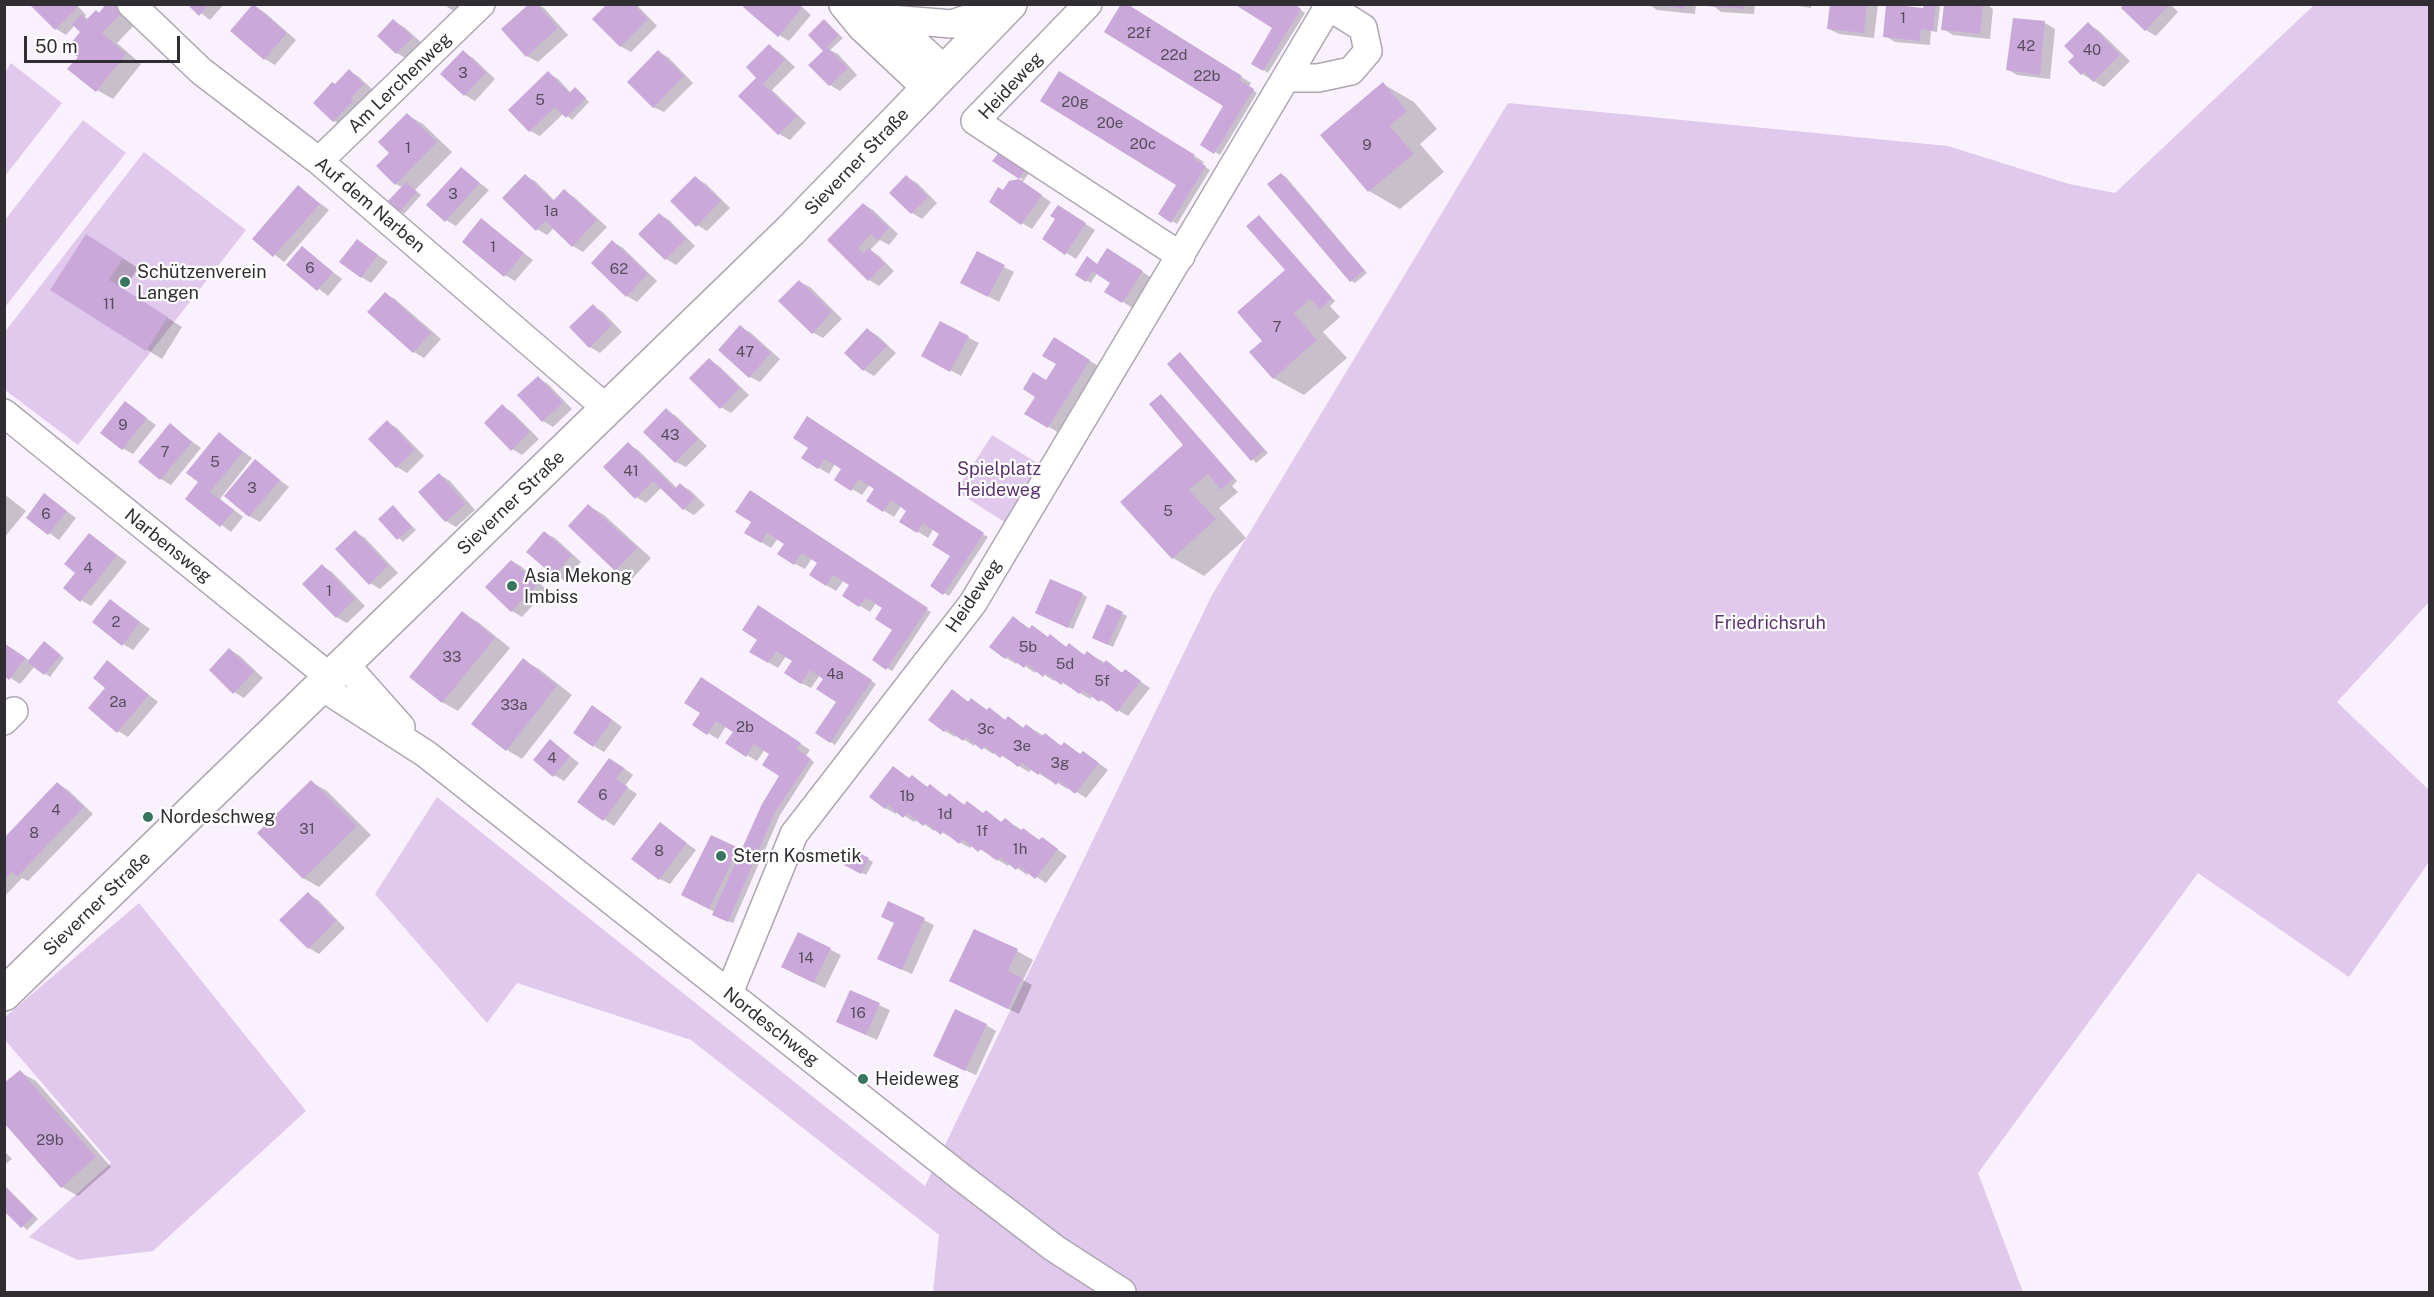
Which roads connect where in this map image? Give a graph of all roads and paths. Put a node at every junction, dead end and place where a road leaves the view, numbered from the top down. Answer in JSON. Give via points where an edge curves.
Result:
{"nodes":[{"id":1,"x":131,"y":4,"type":"edge"},
{"id":2,"x":481,"y":4,"type":"edge"},
{"id":3,"x":842,"y":4,"type":"edge"},
{"id":4,"x":1009,"y":4,"type":"edge"},
{"id":5,"x":1088,"y":4,"type":"edge"},
{"id":6,"x":1327,"y":6,"type":"edge"},
{"id":7,"x":859,"y":9,"type":"edge"},
{"id":8,"x":1286,"y":78,"type":"junction"},
{"id":9,"x":937,"y":80,"type":"junction"},
{"id":10,"x":319,"y":161,"type":"junction"},
{"id":11,"x":1181,"y":256,"type":"junction"},
{"id":12,"x":606,"y":408,"type":"junction"},
{"id":13,"x":4,"y":413,"type":"edge"},
{"id":14,"x":333,"y":676,"type":"junction"},
{"id":15,"x":729,"y":993,"type":"junction"},
{"id":16,"x":4,"y":994,"type":"edge"},
{"id":17,"x":1122,"y":1293,"type":"edge"}],
"edges":[{"from":1,"to":10,"type":"street","name":"Auf dem Narben","via":[[201,71]]},
{"from":2,"to":10,"type":"street","name":"Am Lerchenweg"},
{"from":3,"to":9,"type":"street","via":[[861,27]]},
{"from":4,"to":7,"type":"street","via":[[952,24],[909,22]]},
{"from":4,"to":9,"type":"main road","name":"Sieverner Straße"},
{"from":5,"to":11,"type":"street","name":"Heideweg","via":[[975,121]]},
{"from":6,"to":8,"type":"street","name":"Heideweg"},
{"from":6,"to":8,"type":"street","name":"Heideweg","via":[[1363,28],[1368,51],[1351,71],[1318,78]]},
{"from":7,"to":9,"type":"street","via":[[909,37]]},
{"from":8,"to":11,"type":"street","name":"Heideweg"},
{"from":9,"to":12,"type":"main road","name":"Sieverner Straße","via":[[799,222]]},
{"from":10,"to":12,"type":"street","name":"Auf dem Narben"},
{"from":11,"to":15,"type":"street","name":"Heideweg","via":[[973,603],[794,834]]},
{"from":12,"to":14,"type":"main road","name":"Sieverner Straße"},
{"from":13,"to":14,"type":"street","name":"Narbensweg"},
{"from":14,"to":15,"type":"street","name":"Nordeschweg"},
{"from":14,"to":16,"type":"main road","name":"Sieverner Straße"},
{"from":15,"to":17,"type":"street","name":"Nordeschweg","via":[[1054,1248]]}]}
